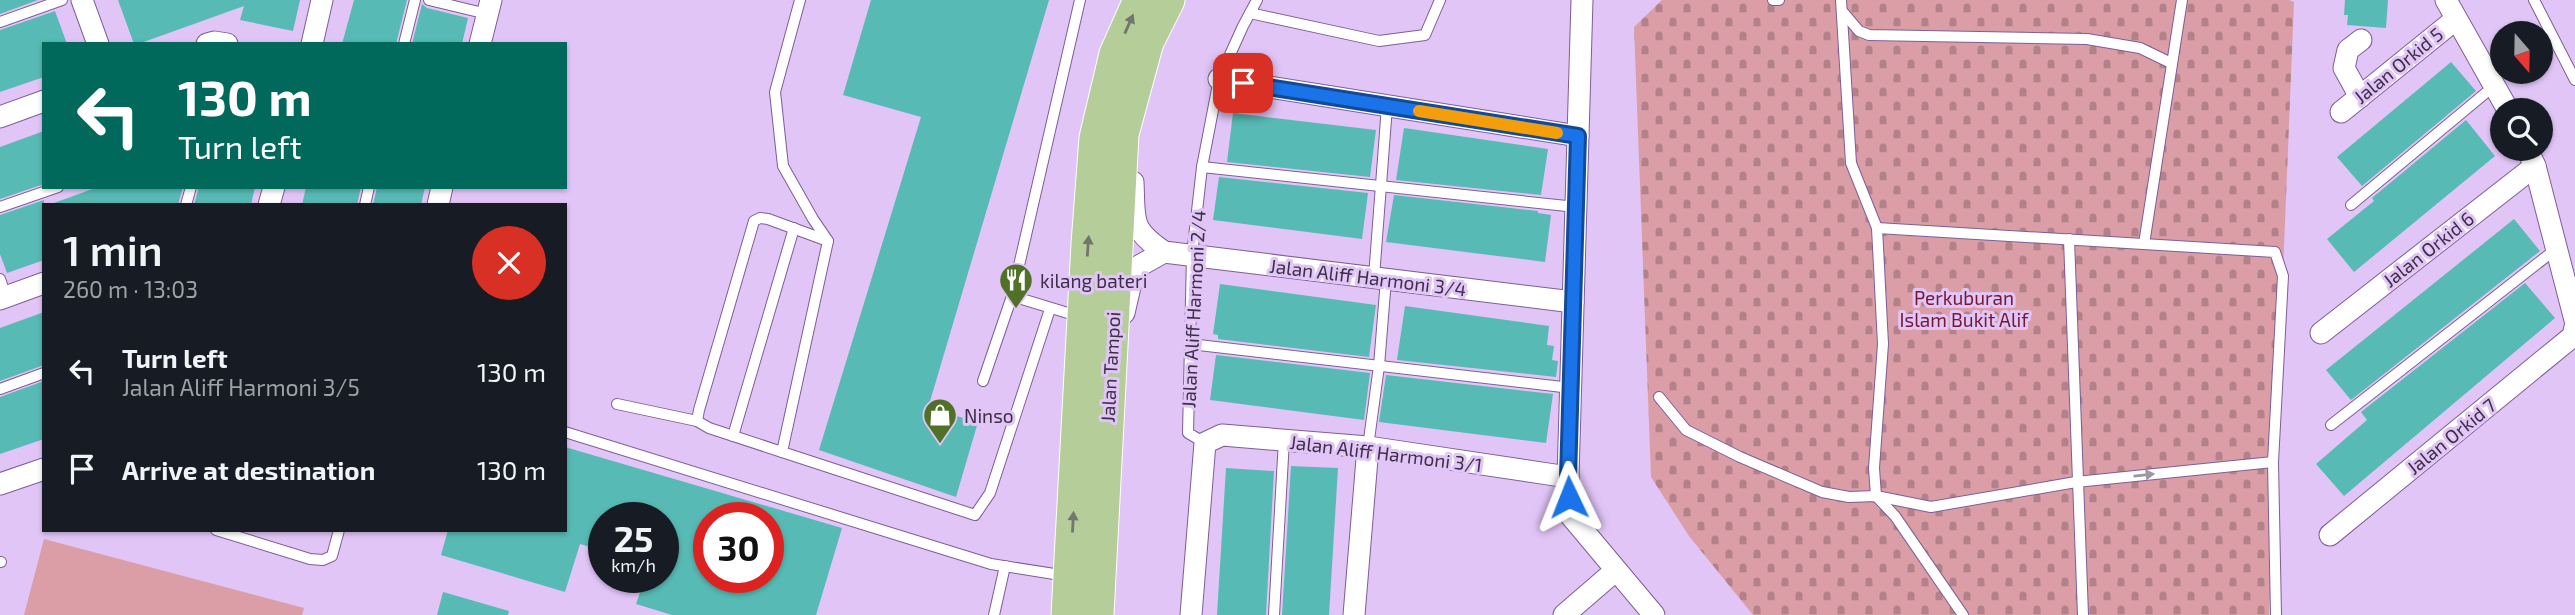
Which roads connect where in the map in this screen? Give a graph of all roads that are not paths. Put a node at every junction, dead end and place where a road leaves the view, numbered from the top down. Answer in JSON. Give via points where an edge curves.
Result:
{"nodes":[{"id":1,"x":62,"y":0,"type":"edge"},
{"id":2,"x":82,"y":0,"type":"edge"},
{"id":3,"x":322,"y":0,"type":"edge"},
{"id":4,"x":415,"y":0,"type":"edge"},
{"id":5,"x":429,"y":0,"type":"edge"},
{"id":6,"x":800,"y":0,"type":"edge"},
{"id":7,"x":1080,"y":0,"type":"edge"},
{"id":8,"x":1140,"y":0,"type":"edge"},
{"id":9,"x":1168,"y":0,"type":"edge"},
{"id":10,"x":1257,"y":0,"type":"edge"},
{"id":11,"x":1440,"y":0,"type":"edge"},
{"id":12,"x":1582,"y":0,"type":"edge"},
{"id":13,"x":1773,"y":0,"type":"edge"},
{"id":14,"x":1779,"y":0,"type":"edge"},
{"id":15,"x":2182,"y":0,"type":"edge"},
{"id":16,"x":2534,"y":0,"type":"edge"},
{"id":17,"x":1841,"y":5,"type":"edge"},
{"id":18,"x":489,"y":7,"type":"edge"},
{"id":19,"x":2451,"y":9,"type":"edge"},
{"id":20,"x":1250,"y":13,"type":"junction"},
{"id":21,"x":0,"y":22,"type":"edge"},
{"id":22,"x":2361,"y":40,"type":"dead end"},
{"id":23,"x":97,"y":42,"type":"edge"},
{"id":24,"x":312,"y":42,"type":"edge"},
{"id":25,"x":404,"y":42,"type":"edge"},
{"id":26,"x":480,"y":42,"type":"edge"},
{"id":27,"x":2171,"y":62,"type":"junction"},
{"id":28,"x":1139,"y":73,"type":"junction"},
{"id":29,"x":1219,"y":79,"type":"junction"},
{"id":30,"x":2575,"y":80,"type":"edge"},
{"id":31,"x":2494,"y":86,"type":"junction"},
{"id":32,"x":2360,"y":96,"type":"junction"},
{"id":33,"x":2501,"y":98,"type":"edge"},
{"id":34,"x":42,"y":102,"type":"edge"},
{"id":35,"x":1387,"y":106,"type":"junction"},
{"id":36,"x":2341,"y":112,"type":"dead end"},
{"id":37,"x":0,"y":117,"type":"edge"},
{"id":38,"x":1578,"y":136,"type":"junction"},
{"id":39,"x":2527,"y":161,"type":"edge"},
{"id":40,"x":2532,"y":161,"type":"edge"},
{"id":41,"x":1202,"y":167,"type":"junction"},
{"id":42,"x":1381,"y":188,"type":"junction"},
{"id":43,"x":52,"y":189,"type":"edge"},
{"id":44,"x":2351,"y":205,"type":"dead end"},
{"id":45,"x":0,"y":207,"type":"edge"},
{"id":46,"x":1576,"y":207,"type":"junction"},
{"id":47,"x":794,"y":228,"type":"junction"},
{"id":48,"x":1877,"y":228,"type":"junction"},
{"id":49,"x":2069,"y":240,"type":"junction"},
{"id":50,"x":828,"y":241,"type":"junction"},
{"id":51,"x":2144,"y":244,"type":"junction"},
{"id":52,"x":2556,"y":249,"type":"junction"},
{"id":53,"x":1165,"y":252,"type":"junction"},
{"id":54,"x":1191,"y":255,"type":"junction"},
{"id":55,"x":1380,"y":278,"type":"junction"},
{"id":56,"x":42,"y":283,"type":"edge"},
{"id":57,"x":2,"y":291,"type":"edge"},
{"id":58,"x":1012,"y":296,"type":"junction"},
{"id":59,"x":1573,"y":302,"type":"junction"},
{"id":60,"x":1049,"y":309,"type":"junction"},
{"id":61,"x":1084,"y":318,"type":"junction"},
{"id":62,"x":2574,"y":328,"type":"edge"},
{"id":63,"x":2321,"y":333,"type":"dead end"},
{"id":64,"x":1190,"y":344,"type":"junction"},
{"id":65,"x":1379,"y":366,"type":"junction"},
{"id":66,"x":1110,"y":369,"type":"junction"},
{"id":67,"x":42,"y":374,"type":"edge"},
{"id":68,"x":983,"y":381,"type":"dead end"},
{"id":69,"x":0,"y":388,"type":"edge"},
{"id":70,"x":1571,"y":388,"type":"junction"},
{"id":71,"x":1659,"y":397,"type":"dead end"},
{"id":72,"x":617,"y":404,"type":"dead end"},
{"id":73,"x":697,"y":421,"type":"junction"},
{"id":74,"x":2331,"y":425,"type":"dead end"},
{"id":75,"x":567,"y":433,"type":"edge"},
{"id":76,"x":733,"y":436,"type":"junction"},
{"id":77,"x":1283,"y":440,"type":"junction"},
{"id":78,"x":1205,"y":443,"type":"junction"},
{"id":79,"x":1368,"y":447,"type":"junction"},
{"id":80,"x":782,"y":452,"type":"junction"},
{"id":81,"x":2273,"y":462,"type":"junction"},
{"id":82,"x":42,"y":470,"type":"edge"},
{"id":83,"x":1568,"y":477,"type":"junction"},
{"id":84,"x":2076,"y":482,"type":"junction"},
{"id":85,"x":0,"y":484,"type":"edge"},
{"id":86,"x":1876,"y":496,"type":"junction"},
{"id":87,"x":223,"y":532,"type":"edge"},
{"id":88,"x":338,"y":532,"type":"edge"},
{"id":89,"x":2330,"y":535,"type":"dead end"},
{"id":90,"x":1005,"y":566,"type":"junction"},
{"id":91,"x":1615,"y":571,"type":"junction"},
{"id":92,"x":1070,"y":576,"type":"junction"},
{"id":93,"x":994,"y":615,"type":"edge"},
{"id":94,"x":1068,"y":615,"type":"edge"},
{"id":95,"x":1097,"y":615,"type":"edge"},
{"id":96,"x":1191,"y":615,"type":"edge"},
{"id":97,"x":1274,"y":615,"type":"edge"},
{"id":98,"x":1354,"y":615,"type":"edge"},
{"id":99,"x":1564,"y":615,"type":"edge"},
{"id":100,"x":1654,"y":615,"type":"edge"},
{"id":101,"x":1963,"y":615,"type":"edge"},
{"id":102,"x":2083,"y":615,"type":"edge"},
{"id":103,"x":2276,"y":615,"type":"edge"}],
"edges":[{"from":1,"to":21,"type":"lane"},
{"from":2,"to":23,"type":"street"},
{"from":3,"to":24,"type":"street"},
{"from":4,"to":25,"type":"lane"},
{"from":5,"to":18,"type":"lane"},
{"from":6,"to":50,"type":"lane","via":[[775,92],[783,166]]},
{"from":7,"to":58,"type":"lane"},
{"from":61,"to":8,"type":"main road","name":"Jalan Tampoi","one_way":true,"via":[[1096,138],[1116,54]]},
{"from":9,"to":28,"type":"main road","name":"Jalan Tampoi","via":[[1147,42]]},
{"from":10,"to":20,"type":"lane","name":"Jalan Aliff Harmoni 2/4"},
{"from":11,"to":20,"type":"lane","via":[[1425,35],[1379,41]]},
{"from":12,"to":38,"type":"street"},
{"from":13,"to":14,"type":"lane"},
{"from":15,"to":27,"type":"lane"},
{"from":16,"to":30,"type":"lane"},
{"from":17,"to":27,"type":"lane","via":[[1858,31],[1869,35],[2087,39],[2140,48]]},
{"from":17,"to":48,"type":"lane","via":[[1852,163]]},
{"from":18,"to":26,"type":"street"},
{"from":19,"to":31,"type":"street"},
{"from":19,"to":32,"type":"street","name":"Jalan Orkid 5"},
{"from":20,"to":29,"type":"lane","name":"Jalan Aliff Harmoni 2/4"},
{"from":22,"to":32,"type":"street","via":[[2348,50],[2344,68]]},
{"from":27,"to":51,"type":"lane"},
{"from":28,"to":53,"type":"street","via":[[1133,163],[1135,222],[1144,239]]},
{"from":28,"to":66,"type":"main road","name":"Jalan Tampoi","via":[[1122,134]]},
{"from":29,"to":35,"type":"street"},
{"from":29,"to":41,"type":"lane","name":"Jalan Aliff Harmoni 2/4"},
{"from":31,"to":33,"type":"street"},
{"from":31,"to":44,"type":"lane"},
{"from":32,"to":36,"type":"street","name":"Jalan Orkid 5"},
{"from":34,"to":37,"type":"street"},
{"from":35,"to":38,"type":"street"},
{"from":35,"to":42,"type":"lane"},
{"from":38,"to":46,"type":"street"},
{"from":39,"to":63,"type":"street","name":"Jalan Orkid 6"},
{"from":40,"to":52,"type":"street"},
{"from":41,"to":42,"type":"lane"},
{"from":41,"to":54,"type":"lane","name":"Jalan Aliff Harmoni 2/4"},
{"from":42,"to":46,"type":"lane"},
{"from":42,"to":55,"type":"lane"},
{"from":43,"to":45,"type":"lane"},
{"from":46,"to":59,"type":"street"},
{"from":47,"to":50,"type":"lane"},
{"from":47,"to":73,"type":"lane","via":[[760,218],[750,228]]},
{"from":47,"to":76,"type":"lane"},
{"from":48,"to":49,"type":"lane"},
{"from":48,"to":86,"type":"lane","via":[[1882,344]]},
{"from":49,"to":51,"type":"lane"},
{"from":49,"to":84,"type":"lane"},
{"from":50,"to":80,"type":"lane"},
{"from":51,"to":81,"type":"lane","via":[[2275,252],[2283,275]]},
{"from":52,"to":62,"type":"street"},
{"from":52,"to":74,"type":"lane"},
{"from":53,"to":54,"type":"street","name":"Jalan Aliff Harmoni 3/4"},
{"from":53,"to":66,"type":"street","via":[[1139,266]]},
{"from":54,"to":55,"type":"street","name":"Jalan Aliff Harmoni 3/4"},
{"from":54,"to":64,"type":"lane","name":"Jalan Aliff Harmoni 2/4"},
{"from":55,"to":59,"type":"street","name":"Jalan Aliff Harmoni 3/4"},
{"from":55,"to":65,"type":"lane"},
{"from":56,"to":57,"type":"street"},
{"from":58,"to":60,"type":"lane"},
{"from":58,"to":68,"type":"lane"},
{"from":59,"to":70,"type":"street"},
{"from":60,"to":61,"type":"lane"},
{"from":60,"to":80,"type":"lane","via":[[990,493],[975,515]]},
{"from":92,"to":61,"type":"main road","name":"Jalan Tampoi","one_way":true},
{"from":62,"to":89,"type":"street","name":"Jalan Orkid 7"},
{"from":64,"to":65,"type":"lane"},
{"from":64,"to":78,"type":"lane","name":"Jalan Aliff Harmoni 2/4","via":[[1188,433]]},
{"from":65,"to":70,"type":"lane"},
{"from":65,"to":79,"type":"lane"},
{"from":66,"to":95,"type":"main road","name":"Jalan Tampoi"},
{"from":67,"to":69,"type":"lane"},
{"from":70,"to":83,"type":"street"},
{"from":71,"to":86,"type":"lane","via":[[1686,430],[1740,457],[1822,492]]},
{"from":72,"to":73,"type":"lane"},
{"from":73,"to":76,"type":"lane"},
{"from":75,"to":90,"type":"lane"},
{"from":76,"to":80,"type":"lane"},
{"from":77,"to":78,"type":"street","name":"Jalan Aliff Harmoni 3/1","via":[[1222,435]]},
{"from":77,"to":79,"type":"street","name":"Jalan Aliff Harmoni 3/1"},
{"from":77,"to":97,"type":"lane"},
{"from":78,"to":96,"type":"street"},
{"from":79,"to":83,"type":"street","name":"Jalan Aliff Harmoni 3/1"},
{"from":79,"to":98,"type":"street"},
{"from":84,"to":81,"type":"lane","one_way":true},
{"from":81,"to":103,"type":"lane"},
{"from":82,"to":85,"type":"street"},
{"from":83,"to":91,"type":"street","via":[[1571,516]]},
{"from":84,"to":86,"type":"lane","via":[[1931,507]]},
{"from":84,"to":102,"type":"lane"},
{"from":86,"to":101,"type":"lane","via":[[1895,516]]},
{"from":87,"to":88,"type":"lane","via":[[323,560],[332,556]]},
{"from":90,"to":92,"type":"lane"},
{"from":90,"to":93,"type":"lane"},
{"from":91,"to":99,"type":"street"},
{"from":91,"to":100,"type":"street"},
{"from":92,"to":94,"type":"main road","name":"Jalan Tampoi"}]}
